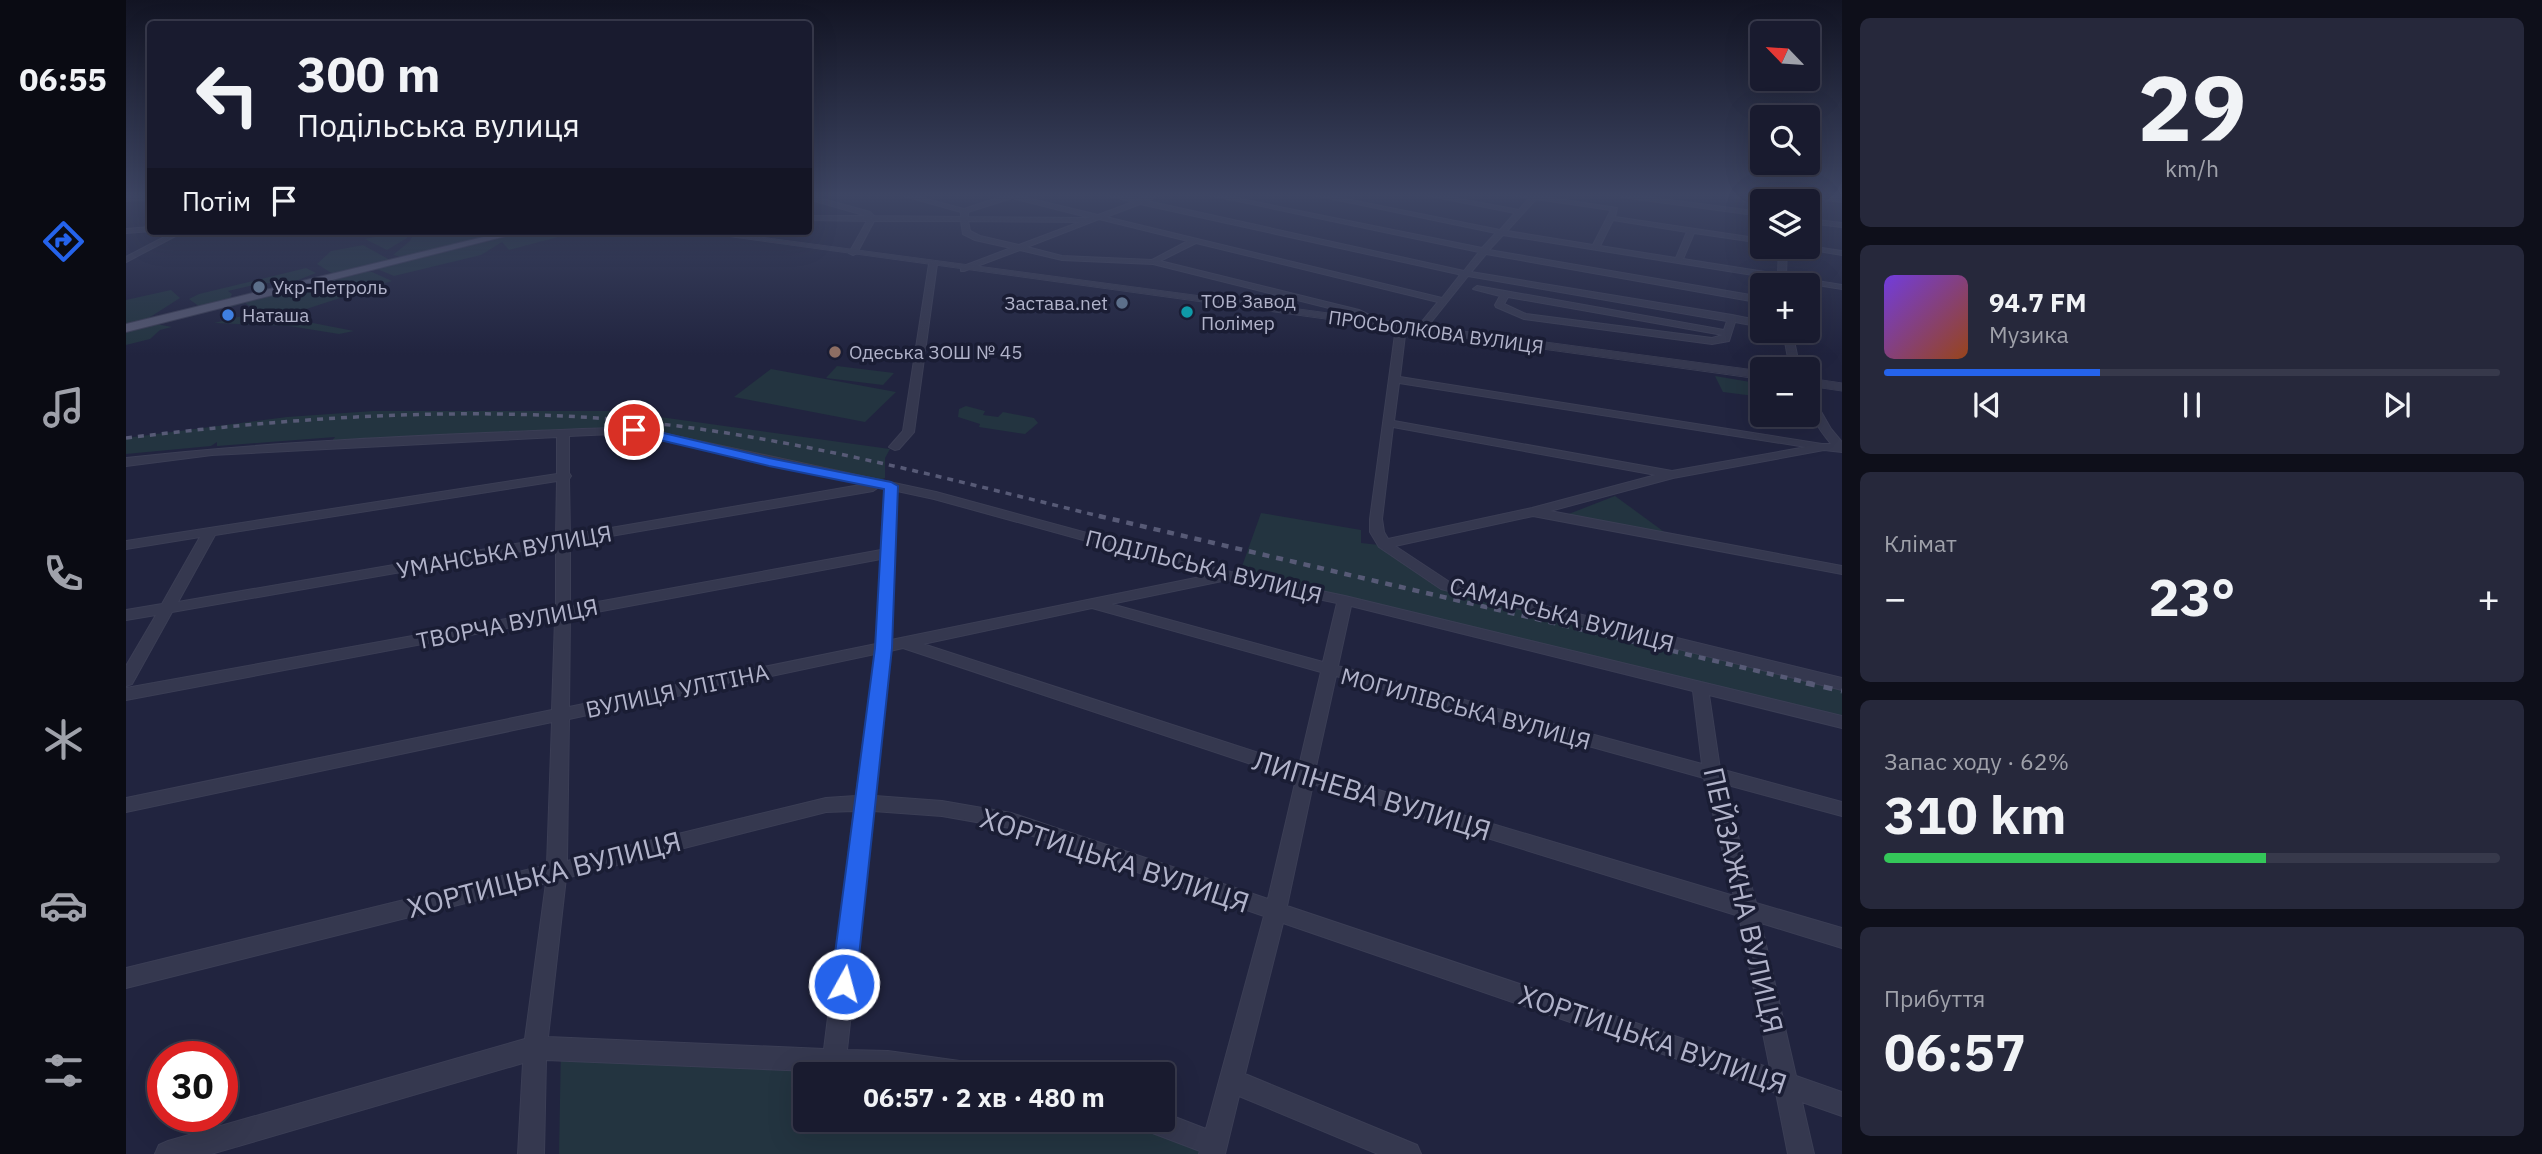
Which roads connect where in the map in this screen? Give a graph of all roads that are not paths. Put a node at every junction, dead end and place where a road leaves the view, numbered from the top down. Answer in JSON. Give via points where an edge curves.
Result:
{"nodes":[{"id":1,"x":149,"y":248,"type":"edge"},
{"id":2,"x":452,"y":248,"type":"edge"},
{"id":3,"x":816,"y":248,"type":"edge"},
{"id":4,"x":856,"y":248,"type":"edge"},
{"id":5,"x":1013,"y":248,"type":"edge"},
{"id":6,"x":1020,"y":248,"type":"edge"},
{"id":7,"x":1181,"y":248,"type":"edge"},
{"id":8,"x":1223,"y":248,"type":"edge"},
{"id":9,"x":1351,"y":248,"type":"edge"},
{"id":10,"x":1469,"y":248,"type":"edge"},
{"id":11,"x":1487,"y":248,"type":"edge"},
{"id":12,"x":1601,"y":248,"type":"edge"},
{"id":13,"x":1684,"y":248,"type":"edge"},
{"id":14,"x":1017,"y":249,"type":"junction"},
{"id":15,"x":1820,"y":250,"type":"edge"},
{"id":16,"x":1484,"y":251,"type":"junction"},
{"id":17,"x":853,"y":253,"type":"junction"},
{"id":18,"x":1842,"y":253,"type":"edge"},
{"id":19,"x":126,"y":260,"type":"edge"},
{"id":20,"x":1679,"y":260,"type":"junction"},
{"id":21,"x":1153,"y":262,"type":"junction"},
{"id":22,"x":933,"y":264,"type":"junction"},
{"id":23,"x":964,"y":269,"type":"junction"},
{"id":24,"x":1467,"y":273,"type":"junction"},
{"id":25,"x":1750,"y":274,"type":"edge"},
{"id":26,"x":1820,"y":285,"type":"edge"},
{"id":27,"x":1842,"y":287,"type":"edge"},
{"id":28,"x":1477,"y":289,"type":"dead end"},
{"id":29,"x":1504,"y":294,"type":"junction"},
{"id":30,"x":1750,"y":298,"type":"edge"},
{"id":31,"x":1444,"y":300,"type":"junction"},
{"id":32,"x":1732,"y":318,"type":"junction"},
{"id":33,"x":1750,"y":322,"type":"edge"},
{"id":34,"x":1383,"y":324,"type":"junction"},
{"id":35,"x":1401,"y":327,"type":"junction"},
{"id":36,"x":126,"y":328,"type":"edge"},
{"id":37,"x":1421,"y":330,"type":"junction"},
{"id":38,"x":1727,"y":333,"type":"junction"},
{"id":39,"x":1750,"y":374,"type":"edge"},
{"id":40,"x":1393,"y":379,"type":"junction"},
{"id":41,"x":1820,"y":384,"type":"edge"},
{"id":42,"x":1842,"y":387,"type":"edge"},
{"id":43,"x":1820,"y":416,"type":"edge"},
{"id":44,"x":1387,"y":424,"type":"junction"},
{"id":45,"x":563,"y":435,"type":"junction"},
{"id":46,"x":895,"y":447,"type":"dead end"},
{"id":47,"x":1824,"y":447,"type":"junction"},
{"id":48,"x":1842,"y":448,"type":"edge"},
{"id":49,"x":126,"y":462,"type":"edge"},
{"id":50,"x":1672,"y":475,"type":"junction"},
{"id":51,"x":565,"y":476,"type":"junction"},
{"id":52,"x":887,"y":485,"type":"junction"},
{"id":53,"x":1533,"y":512,"type":"junction"},
{"id":54,"x":210,"y":532,"type":"junction"},
{"id":55,"x":562,"y":542,"type":"junction"},
{"id":56,"x":1384,"y":544,"type":"junction"},
{"id":57,"x":126,"y":545,"type":"edge"},
{"id":58,"x":889,"y":553,"type":"junction"},
{"id":59,"x":1842,"y":570,"type":"edge"},
{"id":60,"x":1229,"y":576,"type":"junction"},
{"id":61,"x":1345,"y":600,"type":"junction"},
{"id":62,"x":1091,"y":604,"type":"junction"},
{"id":63,"x":165,"y":608,"type":"junction"},
{"id":64,"x":563,"y":612,"type":"junction"},
{"id":65,"x":126,"y":615,"type":"edge"},
{"id":66,"x":905,"y":643,"type":"junction"},
{"id":67,"x":883,"y":648,"type":"junction"},
{"id":68,"x":1330,"y":671,"type":"junction"},
{"id":69,"x":126,"y":680,"type":"edge"},
{"id":70,"x":1842,"y":684,"type":"edge"},
{"id":71,"x":1700,"y":686,"type":"junction"},
{"id":72,"x":126,"y":694,"type":"edge"},
{"id":73,"x":561,"y":715,"type":"junction"},
{"id":74,"x":1842,"y":722,"type":"edge"},
{"id":75,"x":1712,"y":773,"type":"junction"},
{"id":76,"x":1305,"y":775,"type":"junction"},
{"id":77,"x":866,"y":802,"type":"junction"},
{"id":78,"x":126,"y":805,"type":"edge"},
{"id":79,"x":1842,"y":809,"type":"edge"},
{"id":80,"x":557,"y":871,"type":"junction"},
{"id":81,"x":1748,"y":910,"type":"junction"},
{"id":82,"x":1275,"y":912,"type":"junction"},
{"id":83,"x":1842,"y":938,"type":"edge"},
{"id":84,"x":126,"y":978,"type":"edge"},
{"id":85,"x":535,"y":1048,"type":"junction"},
{"id":86,"x":834,"y":1061,"type":"junction"},
{"id":87,"x":861,"y":1062,"type":"edge"},
{"id":88,"x":1230,"y":1080,"type":"junction"},
{"id":89,"x":1788,"y":1084,"type":"junction"},
{"id":90,"x":1842,"y":1104,"type":"edge"},
{"id":91,"x":1175,"y":1131,"type":"edge"},
{"id":92,"x":1213,"y":1149,"type":"edge"},
{"id":93,"x":168,"y":1154,"type":"edge"},
{"id":94,"x":531,"y":1154,"type":"edge"},
{"id":95,"x":1408,"y":1154,"type":"edge"},
{"id":96,"x":1801,"y":1154,"type":"edge"}],
"edges":[{"from":1,"to":19,"type":"street"},
{"from":2,"to":36,"type":"main road"},
{"from":3,"to":17,"type":"street","name":"ПРОСЬОЛКОВА ВУЛИЦЯ"},
{"from":4,"to":17,"type":"street"},
{"from":5,"to":14,"type":"street"},
{"from":6,"to":14,"type":"street"},
{"from":7,"to":21,"type":"street"},
{"from":8,"to":31,"type":"street"},
{"from":9,"to":24,"type":"street"},
{"from":10,"to":16,"type":"street"},
{"from":11,"to":16,"type":"street"},
{"from":12,"to":20,"type":"street"},
{"from":13,"to":20,"type":"street"},
{"from":14,"to":21,"type":"street","via":[[1085,261]]},
{"from":14,"to":23,"type":"street"},
{"from":15,"to":18,"type":"street"},
{"from":16,"to":24,"type":"street"},
{"from":16,"to":30,"type":"street"},
{"from":17,"to":22,"type":"street","name":"ПРОСЬОЛКОВА ВУЛИЦЯ"},
{"from":20,"to":25,"type":"street"},
{"from":21,"to":34,"type":"street","via":[[1356,312]]},
{"from":22,"to":23,"type":"street","name":"ПРОСЬОЛКОВА ВУЛИЦЯ"},
{"from":22,"to":46,"type":"street","via":[[908,432]]},
{"from":23,"to":34,"type":"street","name":"ПРОСЬОЛКОВА ВУЛИЦЯ"},
{"from":24,"to":31,"type":"street"},
{"from":24,"to":32,"type":"street"},
{"from":26,"to":27,"type":"street"},
{"from":28,"to":29,"type":"street"},
{"from":29,"to":38,"type":"street"},
{"from":29,"to":38,"type":"street","via":[[1499,305],[1524,316],[1712,341],[1725,340]]},
{"from":31,"to":37,"type":"street"},
{"from":32,"to":33,"type":"street"},
{"from":32,"to":38,"type":"street"},
{"from":34,"to":35,"type":"street","name":"ПРОСЬОЛКОВА ВУЛИЦЯ"},
{"from":35,"to":37,"type":"street","name":"ПРОСЬОЛКОВА ВУЛИЦЯ"},
{"from":35,"to":40,"type":"street"},
{"from":37,"to":39,"type":"street","name":"ПРОСЬОЛКОВА ВУЛИЦЯ"},
{"from":40,"to":44,"type":"street"},
{"from":40,"to":47,"type":"street"},
{"from":41,"to":42,"type":"street"},
{"from":43,"to":48,"type":"street"},
{"from":44,"to":50,"type":"street"},
{"from":44,"to":56,"type":"street","via":[[1376,519]]},
{"from":45,"to":49,"type":"street","name":"ПОДІЛЬСЬКА ВУЛИЦЯ","via":[[366,442]]},
{"from":45,"to":51,"type":"street"},
{"from":45,"to":52,"type":"street","name":"ПОДІЛЬСЬКА ВУЛИЦЯ","via":[[634,430]]},
{"from":47,"to":48,"type":"street"},
{"from":47,"to":50,"type":"street"},
{"from":50,"to":53,"type":"street"},
{"from":51,"to":54,"type":"street"},
{"from":51,"to":55,"type":"street"},
{"from":52,"to":55,"type":"street","name":"УМАНСЬКА ВУЛИЦЯ"},
{"from":52,"to":58,"type":"street"},
{"from":52,"to":60,"type":"street","name":"ПОДІЛЬСЬКА ВУЛИЦЯ"},
{"from":53,"to":56,"type":"street"},
{"from":53,"to":59,"type":"street"},
{"from":54,"to":57,"type":"street"},
{"from":54,"to":63,"type":"street"},
{"from":55,"to":63,"type":"street","name":"УМАНСЬКА ВУЛИЦЯ"},
{"from":55,"to":64,"type":"street"},
{"from":56,"to":70,"type":"street","name":"САМАРСЬКА ВУЛИЦЯ","via":[[1446,586]]},
{"from":58,"to":64,"type":"street","name":"ТВОРЧА ВУЛИЦЯ"},
{"from":58,"to":67,"type":"street"},
{"from":60,"to":61,"type":"street","name":"ПОДІЛЬСЬКА ВУЛИЦЯ"},
{"from":60,"to":62,"type":"street","name":"ВУЛИЦЯ УЛІТІНА"},
{"from":61,"to":68,"type":"street"},
{"from":61,"to":71,"type":"street","name":"ПОДІЛЬСЬКА ВУЛИЦЯ"},
{"from":62,"to":66,"type":"street","name":"ВУЛИЦЯ УЛІТІНА"},
{"from":62,"to":68,"type":"street","name":"МОГИЛІВСЬКА ВУЛИЦЯ"},
{"from":63,"to":65,"type":"street","name":"УМАНСЬКА ВУЛИЦЯ"},
{"from":63,"to":69,"type":"street"},
{"from":64,"to":72,"type":"street","name":"ТВОРЧА ВУЛИЦЯ"},
{"from":64,"to":73,"type":"street"},
{"from":66,"to":67,"type":"street","name":"ВУЛИЦЯ УЛІТІНА"},
{"from":66,"to":76,"type":"street","name":"ЛИПНЕВА ВУЛИЦЯ"},
{"from":67,"to":73,"type":"street","name":"ВУЛИЦЯ УЛІТІНА"},
{"from":67,"to":77,"type":"street"},
{"from":68,"to":75,"type":"street","name":"МОГИЛІВСЬКА ВУЛИЦЯ"},
{"from":68,"to":76,"type":"street"},
{"from":71,"to":74,"type":"street","name":"ПОДІЛЬСЬКА ВУЛИЦЯ"},
{"from":71,"to":75,"type":"street","name":"ПЕЙЗАЖНА ВУЛИЦЯ"},
{"from":73,"to":78,"type":"street","name":"ВУЛИЦЯ УЛІТІНА"},
{"from":73,"to":80,"type":"street"},
{"from":75,"to":79,"type":"street","name":"МОГИЛІВСЬКА ВУЛИЦЯ"},
{"from":75,"to":81,"type":"street","name":"ПЕЙЗАЖНА ВУЛИЦЯ"},
{"from":76,"to":81,"type":"street","name":"ЛИПНЕВА ВУЛИЦЯ"},
{"from":76,"to":82,"type":"street"},
{"from":77,"to":80,"type":"street","name":"ХОРТИЦЬКА ВУЛИЦЯ","via":[[826,805]]},
{"from":77,"to":82,"type":"street","name":"ХОРТИЦЬКА ВУЛИЦЯ","via":[[969,811],[1011,821]]},
{"from":77,"to":86,"type":"street"},
{"from":80,"to":84,"type":"street","name":"ХОРТИЦЬКА ВУЛИЦЯ"},
{"from":80,"to":85,"type":"street"},
{"from":81,"to":83,"type":"street","name":"ЛИПНЕВА ВУЛИЦЯ"},
{"from":81,"to":89,"type":"street","name":"ПЕЙЗАЖНА ВУЛИЦЯ"},
{"from":82,"to":88,"type":"street"},
{"from":82,"to":89,"type":"street","name":"ХОРТИЦЬКА ВУЛИЦЯ"},
{"from":85,"to":86,"type":"street"},
{"from":85,"to":93,"type":"street"},
{"from":85,"to":94,"type":"street"},
{"from":86,"to":87,"type":"street"},
{"from":88,"to":92,"type":"street"},
{"from":88,"to":95,"type":"street"},
{"from":89,"to":90,"type":"street","name":"ХОРТИЦЬКА ВУЛИЦЯ"},
{"from":89,"to":96,"type":"street","name":"ПЕЙЗАЖНА ВУЛИЦЯ"},
{"from":91,"to":92,"type":"street"}]}
